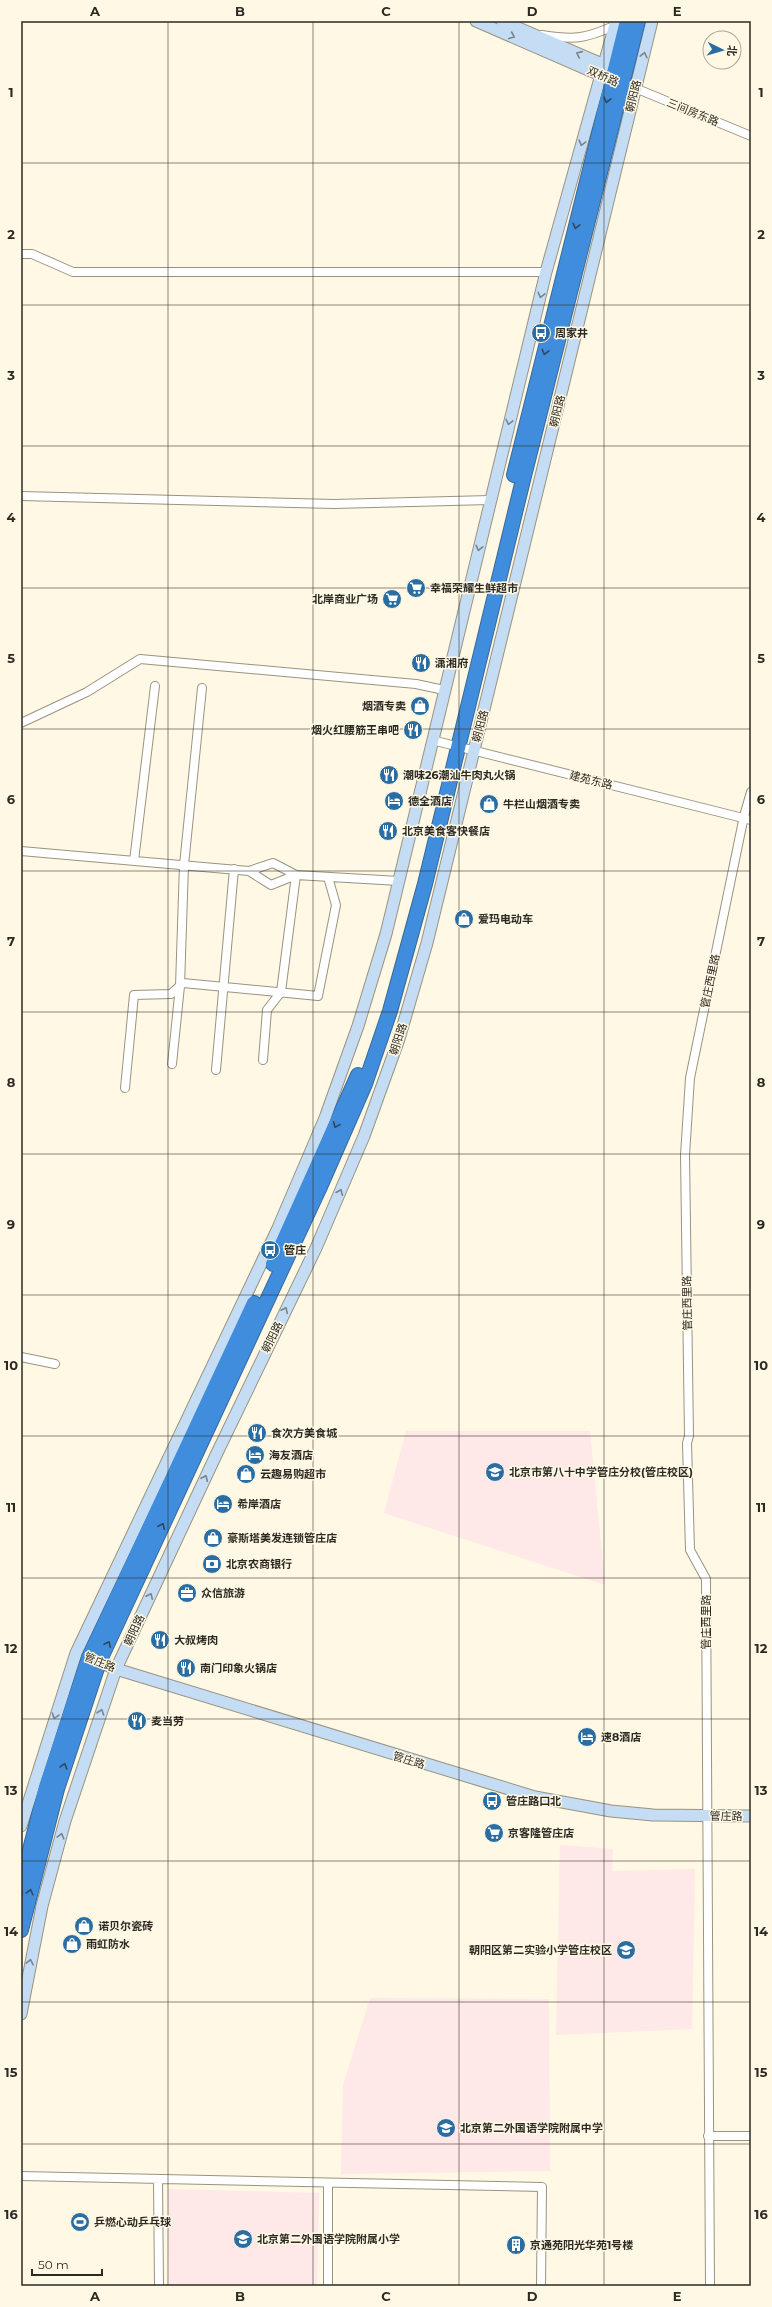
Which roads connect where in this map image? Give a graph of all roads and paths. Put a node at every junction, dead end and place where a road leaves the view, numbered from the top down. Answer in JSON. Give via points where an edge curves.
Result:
{"nodes":[{"id":1,"x":476,"y":21,"type":"edge"},
{"id":2,"x":502,"y":21,"type":"edge"},
{"id":3,"x":638,"y":21,"type":"edge"},
{"id":4,"x":652,"y":21,"type":"edge"},
{"id":5,"x":619,"y":23,"type":"edge"},
{"id":6,"x":530,"y":33,"type":"junction"},
{"id":7,"x":616,"y":77,"type":"junction"},
{"id":8,"x":751,"y":136,"type":"edge"},
{"id":9,"x":21,"y":254,"type":"edge"},
{"id":10,"x":546,"y":272,"type":"junction"},
{"id":11,"x":21,"y":496,"type":"edge"},
{"id":12,"x":490,"y":500,"type":"junction"},
{"id":13,"x":155,"y":686,"type":"dead end"},
{"id":14,"x":202,"y":688,"type":"dead end"},
{"id":15,"x":444,"y":690,"type":"junction"},
{"id":16,"x":21,"y":723,"type":"edge"},
{"id":17,"x":432,"y":740,"type":"junction"},
{"id":18,"x":453,"y":746,"type":"junction"},
{"id":19,"x":473,"y":751,"type":"junction"},
{"id":20,"x":751,"y":792,"type":"edge"},
{"id":21,"x":747,"y":819,"type":"edge"},
{"id":22,"x":21,"y":851,"type":"edge"},
{"id":23,"x":134,"y":861,"type":"junction"},
{"id":24,"x":184,"y":865,"type":"junction"},
{"id":25,"x":234,"y":869,"type":"junction"},
{"id":26,"x":249,"y":871,"type":"junction"},
{"id":27,"x":296,"y":875,"type":"junction"},
{"id":28,"x":328,"y":877,"type":"junction"},
{"id":29,"x":399,"y":881,"type":"junction"},
{"id":30,"x":180,"y":986,"type":"junction"},
{"id":31,"x":223,"y":987,"type":"junction"},
{"id":32,"x":281,"y":992,"type":"junction"},
{"id":33,"x":263,"y":1060,"type":"dead end"},
{"id":34,"x":172,"y":1064,"type":"dead end"},
{"id":35,"x":216,"y":1070,"type":"dead end"},
{"id":36,"x":125,"y":1088,"type":"dead end"},
{"id":37,"x":21,"y":1357,"type":"edge"},
{"id":38,"x":55,"y":1364,"type":"dead end"},
{"id":39,"x":88,"y":1657,"type":"junction"},
{"id":40,"x":116,"y":1669,"type":"junction"},
{"id":41,"x":708,"y":1816,"type":"junction"},
{"id":42,"x":751,"y":1816,"type":"edge"},
{"id":43,"x":22,"y":1822,"type":"edge"},
{"id":44,"x":21,"y":1885,"type":"edge"},
{"id":45,"x":21,"y":1930,"type":"edge"},
{"id":46,"x":21,"y":2014,"type":"edge"},
{"id":47,"x":708,"y":2136,"type":"junction"},
{"id":48,"x":751,"y":2136,"type":"edge"},
{"id":49,"x":21,"y":2176,"type":"edge"},
{"id":50,"x":158,"y":2180,"type":"junction"},
{"id":51,"x":328,"y":2183,"type":"junction"},
{"id":52,"x":159,"y":2286,"type":"edge"},
{"id":53,"x":328,"y":2286,"type":"edge"},
{"id":54,"x":541,"y":2286,"type":"edge"},
{"id":55,"x":710,"y":2286,"type":"edge"}],
"edges":[{"from":1,"to":7,"type":"street","name":"双桥路","one_way":true},
{"from":2,"to":6,"type":"street","name":"双桥路"},
{"from":3,"to":7,"type":"highway","name":"朝阳路"},
{"from":7,"to":4,"type":"street","name":"朝阳路","one_way":true},
{"from":5,"to":6,"type":"street","via":[[576,39]]},
{"from":5,"to":7,"type":"highway","name":"朝阳路"},
{"from":7,"to":6,"type":"street","name":"双桥路","one_way":true},
{"from":7,"to":8,"type":"street","name":"三间房东路"},
{"from":7,"to":10,"type":"street","name":"朝阳路","one_way":true},
{"from":7,"to":18,"type":"highway","name":"朝阳路"},
{"from":7,"to":19,"type":"street","name":"朝阳路","via":[[493,675]]},
{"from":9,"to":10,"type":"street","via":[[32,254],[73,272]]},
{"from":10,"to":12,"type":"street","name":"朝阳路","one_way":true},
{"from":11,"to":12,"type":"street","via":[[334,504]]},
{"from":12,"to":15,"type":"street","name":"朝阳路","one_way":true},
{"from":13,"to":23,"type":"street"},
{"from":14,"to":24,"type":"street"},
{"from":15,"to":16,"type":"street","via":[[416,684],[140,659],[87,692]]},
{"from":15,"to":17,"type":"street","name":"朝阳路"},
{"from":17,"to":18,"type":"street","name":"建苑东路"},
{"from":17,"to":29,"type":"street","name":"朝阳路"},
{"from":18,"to":19,"type":"street","name":"建苑东路"},
{"from":18,"to":39,"type":"highway","name":"朝阳路","via":[[401,938],[356,1081]]},
{"from":19,"to":21,"type":"street","name":"建苑东路"},
{"from":40,"to":19,"type":"street","name":"朝阳路","one_way":true,"via":[[316,1248],[364,1136],[399,1038],[425,951]]},
{"from":20,"to":21,"type":"street","name":"管庄西里路"},
{"from":21,"to":41,"type":"street","name":"管庄西里路","via":[[690,1078],[685,1155],[690,1550],[706,1579]]},
{"from":22,"to":23,"type":"street"},
{"from":23,"to":24,"type":"street"},
{"from":24,"to":25,"type":"street"},
{"from":24,"to":30,"type":"street"},
{"from":25,"to":26,"type":"street"},
{"from":25,"to":31,"type":"street"},
{"from":26,"to":27,"type":"street","via":[[273,862]]},
{"from":26,"to":27,"type":"street","via":[[271,885]]},
{"from":27,"to":28,"type":"street"},
{"from":27,"to":32,"type":"street"},
{"from":28,"to":29,"type":"street"},
{"from":28,"to":32,"type":"street","via":[[336,905],[318,996]]},
{"from":29,"to":39,"type":"street","name":"朝阳路","via":[[386,934],[360,1018],[324,1118]]},
{"from":30,"to":31,"type":"street","via":[[183,983]]},
{"from":30,"to":34,"type":"street"},
{"from":30,"to":36,"type":"street","via":[[171,994],[134,995]]},
{"from":31,"to":32,"type":"street"},
{"from":31,"to":35,"type":"street"},
{"from":32,"to":33,"type":"street","via":[[267,1010]]},
{"from":37,"to":38,"type":"street"},
{"from":39,"to":40,"type":"street","name":"管庄路"},
{"from":39,"to":43,"type":"street","name":"朝阳路","one_way":true},
{"from":39,"to":44,"type":"highway","name":"朝阳路","via":[[46,1787]]},
{"from":45,"to":39,"type":"highway","name":"朝阳路","one_way":true},
{"from":40,"to":41,"type":"street","name":"管庄路","via":[[535,1797],[611,1811]]},
{"from":46,"to":40,"type":"street","name":"朝阳路","one_way":true,"via":[[42,1906],[65,1821]]},
{"from":41,"to":42,"type":"street","name":"管庄路"},
{"from":41,"to":47,"type":"street","name":"管庄西里路"},
{"from":47,"to":48,"type":"street"},
{"from":47,"to":55,"type":"street","name":"管庄西里路"},
{"from":49,"to":50,"type":"street"},
{"from":50,"to":51,"type":"street"},
{"from":50,"to":52,"type":"street"},
{"from":51,"to":53,"type":"street"},
{"from":51,"to":54,"type":"street","via":[[542,2187]]}]}
